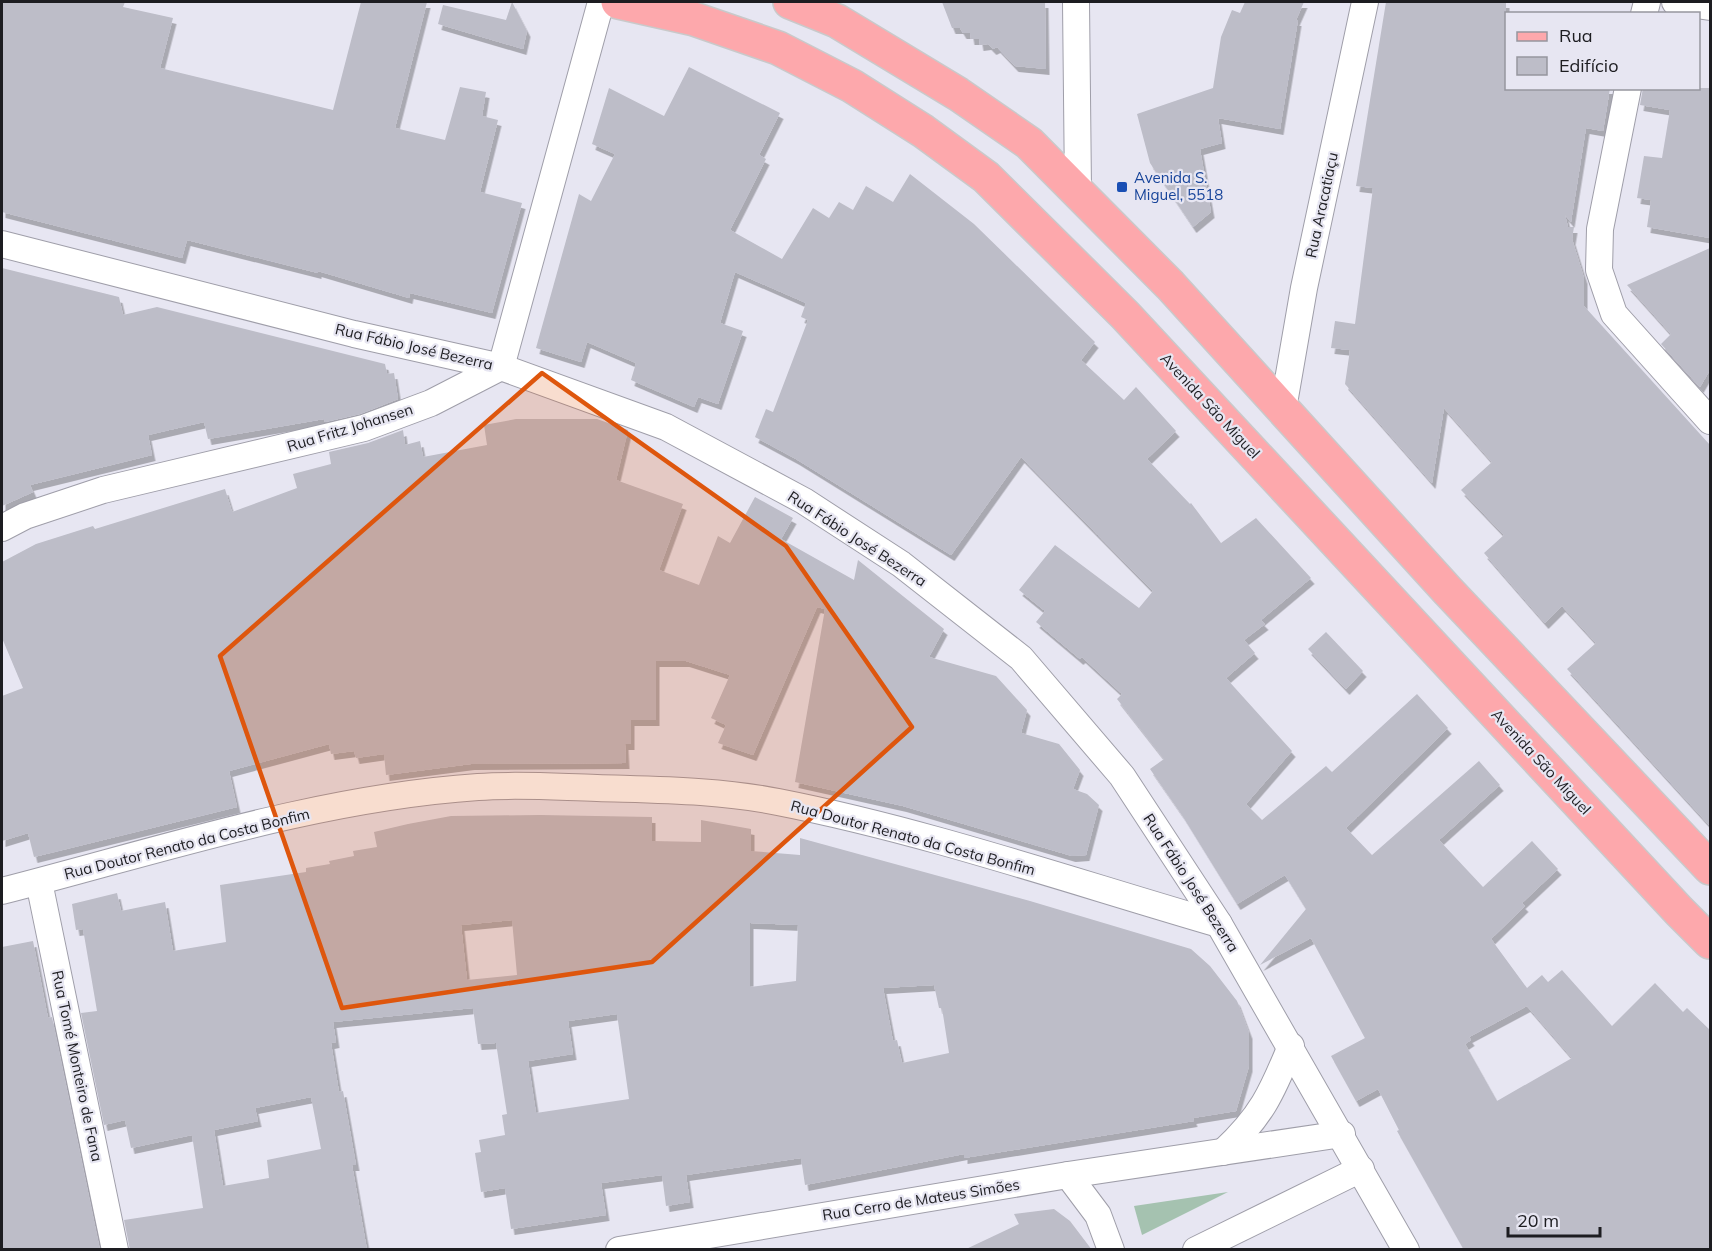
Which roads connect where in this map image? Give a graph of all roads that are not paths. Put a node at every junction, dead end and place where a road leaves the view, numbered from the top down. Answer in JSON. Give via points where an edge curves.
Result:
{"nodes":[{"id":1,"x":601,"y":2,"type":"edge"},
{"id":2,"x":618,"y":2,"type":"edge"},
{"id":3,"x":790,"y":2,"type":"edge"},
{"id":4,"x":1076,"y":2,"type":"edge"},
{"id":5,"x":1365,"y":2,"type":"edge"},
{"id":6,"x":1675,"y":2,"type":"edge"},
{"id":7,"x":1710,"y":7,"type":"edge"},
{"id":8,"x":1628,"y":90,"type":"edge"},
{"id":9,"x":1078,"y":190,"type":"junction"},
{"id":10,"x":2,"y":244,"type":"edge"},
{"id":11,"x":501,"y":367,"type":"junction"},
{"id":12,"x":1283,"y":409,"type":"junction"},
{"id":13,"x":1710,"y":421,"type":"edge"},
{"id":14,"x":2,"y":528,"type":"edge"},
{"id":15,"x":1710,"y":868,"type":"edge"},
{"id":16,"x":39,"y":882,"type":"junction"},
{"id":17,"x":2,"y":891,"type":"edge"},
{"id":18,"x":1219,"y":924,"type":"junction"},
{"id":19,"x":1710,"y":942,"type":"edge"},
{"id":20,"x":1291,"y":1046,"type":"junction"},
{"id":21,"x":1342,"y":1134,"type":"junction"},
{"id":22,"x":1223,"y":1152,"type":"junction"},
{"id":23,"x":1361,"y":1169,"type":"junction"},
{"id":24,"x":1068,"y":1176,"type":"junction"},
{"id":25,"x":115,"y":1250,"type":"edge"},
{"id":26,"x":619,"y":1250,"type":"edge"},
{"id":27,"x":1111,"y":1250,"type":"edge"},
{"id":28,"x":1196,"y":1250,"type":"edge"},
{"id":29,"x":1406,"y":1250,"type":"edge"}],
"edges":[{"from":1,"to":11,"type":"street"},
{"from":2,"to":19,"type":"main road","name":"Avenida São Miguel","via":[[694,19],[778,48],[861,92],[986,177],[1125,315]]},
{"from":3,"to":9,"type":"main road","via":[[837,21],[958,94],[1029,143]]},
{"from":4,"to":9,"type":"street"},
{"from":5,"to":12,"type":"street","name":"Rua Aracatiaçu","via":[[1304,288]]},
{"from":6,"to":7,"type":"street"},
{"from":8,"to":13,"type":"street","via":[[1600,229],[1599,270],[1614,314]]},
{"from":9,"to":12,"type":"main road"},
{"from":10,"to":11,"type":"street","name":"Rua Fábio José Bezerra","via":[[354,334]]},
{"from":11,"to":14,"type":"street","name":"Rua Fritz Johansen","via":[[431,403],[364,428],[103,490],[25,516]]},
{"from":11,"to":18,"type":"street","name":"Rua Fábio José Bezerra","via":[[666,427],[804,501],[901,564],[1021,658],[1122,776]]},
{"from":12,"to":15,"type":"main road","via":[[1447,590]]},
{"from":16,"to":17,"type":"street","name":"Rua Doutor Renato da Costa Bonfim"},
{"from":16,"to":18,"type":"street","name":"Rua Doutor Renato da Costa Bonfim","via":[[246,826],[362,802],[479,787],[671,790],[777,802],[885,828]]},
{"from":16,"to":25,"type":"street","name":"Rua Tomé Monteiro de Fana"},
{"from":18,"to":20,"type":"street","name":"Rua Fábio José Bezerra"},
{"from":20,"to":21,"type":"street","name":"Rua Fábio José Bezerra"},
{"from":20,"to":22,"type":"street","via":[[1272,1093],[1250,1127]]},
{"from":21,"to":22,"type":"street","name":"Rua Cerro de Mateus Simões"},
{"from":21,"to":23,"type":"street","name":"Rua Fábio José Bezerra"},
{"from":22,"to":24,"type":"street","name":"Rua Cerro de Mateus Simões"},
{"from":23,"to":28,"type":"street"},
{"from":23,"to":29,"type":"street","name":"Rua Fábio José Bezerra"},
{"from":24,"to":26,"type":"street","name":"Rua Cerro de Mateus Simões"},
{"from":24,"to":27,"type":"street","via":[[1098,1215]]}]}
